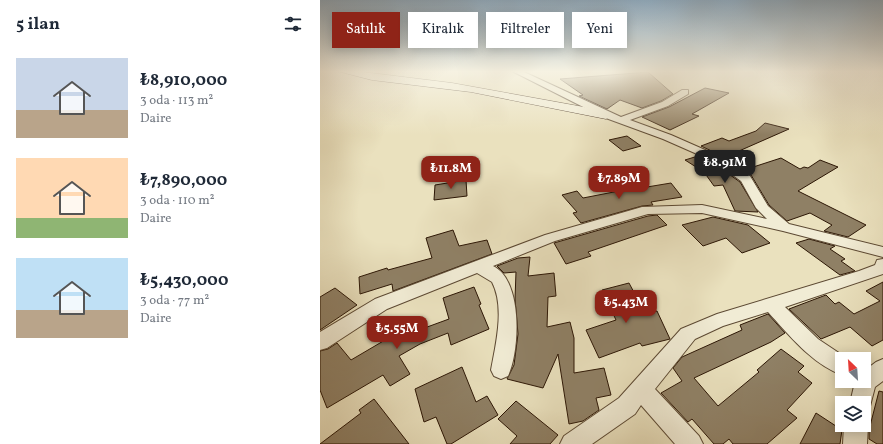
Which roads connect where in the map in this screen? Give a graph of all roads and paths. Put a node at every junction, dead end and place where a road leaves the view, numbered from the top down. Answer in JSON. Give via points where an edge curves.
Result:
{"nodes":[{"id":1,"x":491,"y":93,"type":"edge"},
{"id":2,"x":560,"y":93,"type":"edge"},
{"id":3,"x":684,"y":93,"type":"edge"},
{"id":4,"x":606,"y":115,"type":"junction"},
{"id":5,"x":623,"y":120,"type":"junction"},
{"id":6,"x":784,"y":227,"type":"junction"},
{"id":7,"x":883,"y":252,"type":"edge"},
{"id":8,"x":883,"y":264,"type":"edge"},
{"id":9,"x":476,"y":267,"type":"junction"},
{"id":10,"x":771,"y":304,"type":"junction"},
{"id":11,"x":320,"y":342,"type":"edge"},
{"id":12,"x":835,"y":361,"type":"edge"},
{"id":13,"x":883,"y":368,"type":"edge"},
{"id":14,"x":501,"y":370,"type":"dead end"},
{"id":15,"x":871,"y":377,"type":"edge"},
{"id":16,"x":641,"y":389,"type":"junction"},
{"id":17,"x":856,"y":432,"type":"edge"},
{"id":18,"x":572,"y":444,"type":"edge"},
{"id":19,"x":691,"y":444,"type":"edge"},
{"id":20,"x":855,"y":444,"type":"edge"}],
"edges":[{"from":1,"to":4,"type":"street"},
{"from":2,"to":4,"type":"street"},
{"from":3,"to":5,"type":"street","via":[[665,104]]},
{"from":4,"to":5,"type":"street"},
{"from":5,"to":6,"type":"street","via":[[668,137],[723,163],[746,179],[763,208]]},
{"from":6,"to":7,"type":"street"},
{"from":6,"to":9,"type":"street","via":[[702,209],[647,210],[550,238]]},
{"from":8,"to":10,"type":"street","via":[[882,268],[865,275]]},
{"from":9,"to":11,"type":"street","via":[[381,304]]},
{"from":9,"to":14,"type":"street","via":[[489,271],[498,278],[508,306]]},
{"from":10,"to":12,"type":"street","via":[[811,345]]},
{"from":10,"to":16,"type":"street","via":[[717,321],[688,334]]},
{"from":13,"to":15,"type":"street"},
{"from":16,"to":18,"type":"street","via":[[627,406]]},
{"from":16,"to":19,"type":"street"},
{"from":17,"to":20,"type":"street"}]}
